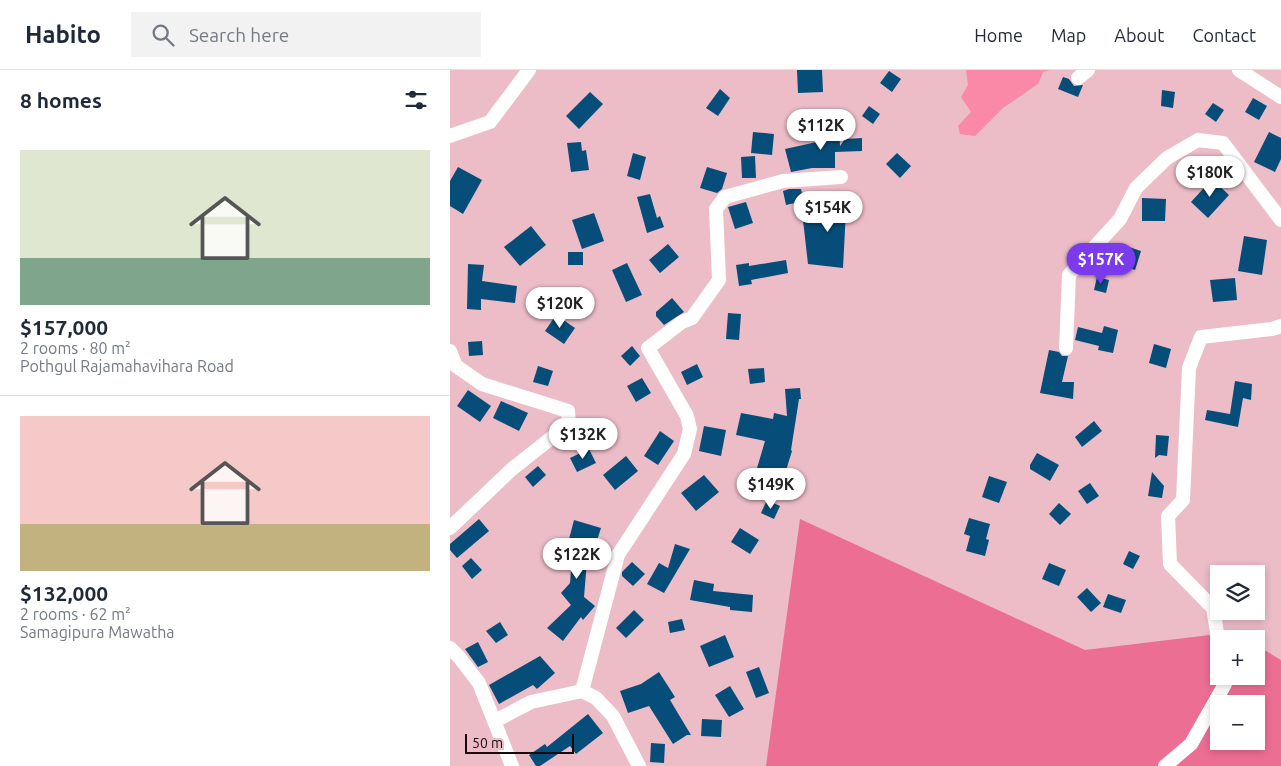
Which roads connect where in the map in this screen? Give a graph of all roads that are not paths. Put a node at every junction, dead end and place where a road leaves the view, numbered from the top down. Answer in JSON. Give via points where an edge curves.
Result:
{"nodes":[{"id":1,"x":529,"y":70,"type":"edge"},
{"id":2,"x":1239,"y":70,"type":"edge"},
{"id":3,"x":1281,"y":97,"type":"edge"},
{"id":4,"x":450,"y":136,"type":"edge"},
{"id":5,"x":840,"y":178,"type":"dead end"},
{"id":6,"x":1281,"y":220,"type":"edge"},
{"id":7,"x":1281,"y":326,"type":"edge"},
{"id":8,"x":1066,"y":348,"type":"dead end"},
{"id":9,"x":450,"y":352,"type":"edge"},
{"id":10,"x":450,"y":528,"type":"edge"},
{"id":11,"x":1217,"y":630,"type":"edge"},
{"id":12,"x":450,"y":648,"type":"edge"},
{"id":13,"x":1224,"y":685,"type":"edge"},
{"id":14,"x":582,"y":691,"type":"junction"},
{"id":15,"x":495,"y":721,"type":"junction"},
{"id":16,"x":512,"y":766,"type":"edge"},
{"id":17,"x":639,"y":766,"type":"edge"},
{"id":18,"x":1165,"y":766,"type":"edge"}],
"edges":[{"from":1,"to":4,"type":"street","via":[[490,122]]},
{"from":2,"to":3,"type":"street"},
{"from":5,"to":14,"type":"street","via":[[783,181],[725,197],[716,209],[719,280],[692,318],[648,348],[687,416],[690,429],[684,454],[618,555]]},
{"from":6,"to":8,"type":"street","via":[[1223,143],[1198,140],[1167,158],[1136,188],[1120,219],[1069,276]]},
{"from":7,"to":11,"type":"street","via":[[1202,337],[1189,368],[1183,500],[1168,516],[1170,564],[1213,608]]},
{"from":9,"to":10,"type":"street","via":[[456,366],[482,384],[568,411],[569,424],[512,469]]},
{"from":12,"to":15,"type":"street","via":[[479,683]]},
{"from":13,"to":18,"type":"street","via":[[1191,744]]},
{"from":14,"to":15,"type":"street","via":[[531,702]]},
{"from":14,"to":17,"type":"street","via":[[596,698],[613,716]]},
{"from":15,"to":16,"type":"street"}]}
